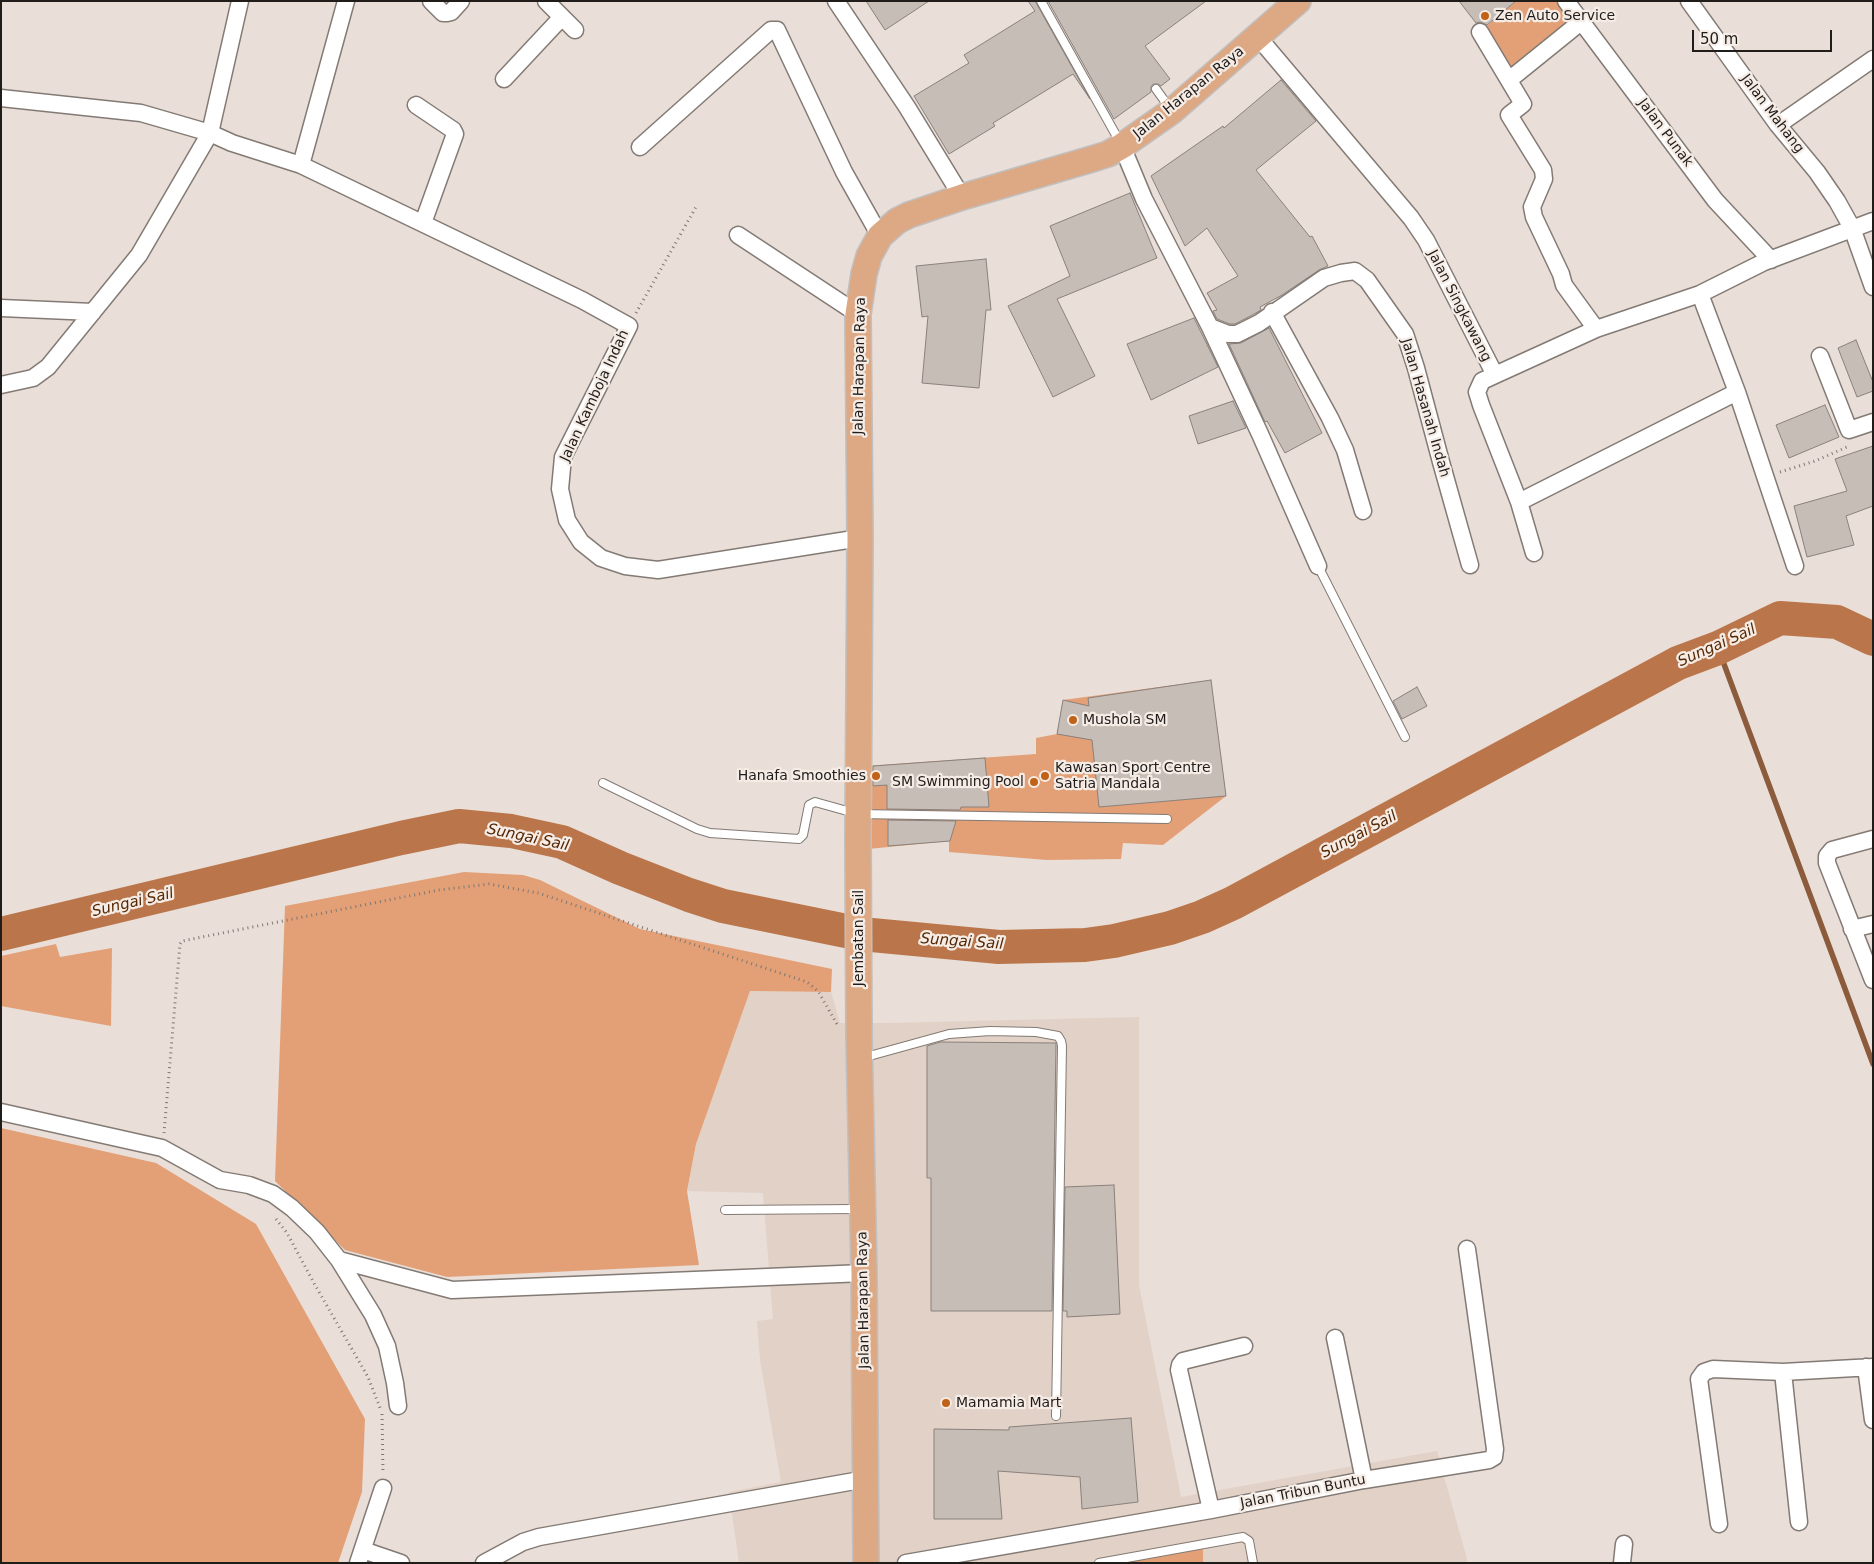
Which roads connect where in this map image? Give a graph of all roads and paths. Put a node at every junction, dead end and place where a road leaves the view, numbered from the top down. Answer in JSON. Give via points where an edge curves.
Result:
{"nodes":[{"id":1,"x":240,"y":1,"type":"edge"},
{"id":2,"x":346,"y":1,"type":"edge"},
{"id":3,"x":431,"y":1,"type":"edge"},
{"id":4,"x":461,"y":1,"type":"edge"},
{"id":5,"x":546,"y":1,"type":"edge"},
{"id":6,"x":836,"y":1,"type":"edge"},
{"id":7,"x":1041,"y":1,"type":"edge"},
{"id":8,"x":1298,"y":1,"type":"edge"},
{"id":9,"x":1566,"y":1,"type":"edge"},
{"id":10,"x":1689,"y":1,"type":"edge"},
{"id":11,"x":562,"y":18,"type":"junction"},
{"id":12,"x":1582,"y":21,"type":"junction"},
{"id":13,"x":575,"y":30,"type":"dead end"},
{"id":14,"x":1480,"y":32,"type":"dead end"},
{"id":15,"x":1258,"y":37,"type":"junction"},
{"id":16,"x":1873,"y":59,"type":"edge"},
{"id":17,"x":504,"y":79,"type":"dead end"},
{"id":18,"x":1509,"y":80,"type":"junction"},
{"id":19,"x":1156,"y":89,"type":"dead end"},
{"id":20,"x":1,"y":98,"type":"edge"},
{"id":21,"x":416,"y":105,"type":"dead end"},
{"id":22,"x":1172,"y":110,"type":"junction"},
{"id":23,"x":1778,"y":125,"type":"junction"},
{"id":24,"x":210,"y":133,"type":"junction"},
{"id":25,"x":1122,"y":146,"type":"junction"},
{"id":26,"x":640,"y":147,"type":"dead end"},
{"id":27,"x":301,"y":165,"type":"junction"},
{"id":28,"x":962,"y":197,"type":"junction"},
{"id":29,"x":696,"y":207,"type":"dead end"},
{"id":30,"x":1873,"y":220,"type":"edge"},
{"id":31,"x":424,"y":223,"type":"junction"},
{"id":32,"x":1852,"y":228,"type":"junction"},
{"id":33,"x":738,"y":235,"type":"dead end"},
{"id":34,"x":880,"y":236,"type":"junction"},
{"id":35,"x":1771,"y":260,"type":"junction"},
{"id":36,"x":1873,"y":287,"type":"edge"},
{"id":37,"x":1700,"y":294,"type":"junction"},
{"id":38,"x":1,"y":308,"type":"edge"},
{"id":39,"x":93,"y":312,"type":"junction"},
{"id":40,"x":1272,"y":312,"type":"junction"},
{"id":41,"x":858,"y":314,"type":"junction"},
{"id":42,"x":629,"y":326,"type":"junction"},
{"id":43,"x":1210,"y":328,"type":"junction"},
{"id":44,"x":1596,"y":329,"type":"junction"},
{"id":45,"x":1820,"y":356,"type":"dead end"},
{"id":46,"x":1495,"y":375,"type":"junction"},
{"id":47,"x":1,"y":384,"type":"edge"},
{"id":48,"x":1738,"y":392,"type":"junction"},
{"id":49,"x":1873,"y":422,"type":"edge"},
{"id":50,"x":1849,"y":430,"type":"junction"},
{"id":51,"x":1766,"y":476,"type":"junction"},
{"id":52,"x":1519,"y":502,"type":"junction"},
{"id":53,"x":1363,"y":511,"type":"dead end"},
{"id":54,"x":860,"y":538,"type":"junction"},
{"id":55,"x":1534,"y":553,"type":"dead end"},
{"id":56,"x":1470,"y":565,"type":"dead end"},
{"id":57,"x":1318,"y":566,"type":"joint"},
{"id":58,"x":1795,"y":566,"type":"dead end"},
{"id":59,"x":1405,"y":737,"type":"dead end"},
{"id":60,"x":603,"y":783,"type":"dead end"},
{"id":61,"x":858,"y":814,"type":"junction"},
{"id":62,"x":1167,"y":819,"type":"dead end"},
{"id":63,"x":858,"y":839,"type":"joint"},
{"id":64,"x":1873,"y":839,"type":"edge"},
{"id":65,"x":1873,"y":924,"type":"edge"},
{"id":66,"x":1852,"y":929,"type":"junction"},
{"id":67,"x":1873,"y":980,"type":"edge"},
{"id":68,"x":860,"y":1048,"type":"junction"},
{"id":69,"x":1,"y":1112,"type":"edge"},
{"id":70,"x":162,"y":1148,"type":"junction"},
{"id":71,"x":863,"y":1209,"type":"junction"},
{"id":72,"x":725,"y":1210,"type":"dead end"},
{"id":73,"x":271,"y":1212,"type":"dead end"},
{"id":74,"x":1467,"y":1249,"type":"dead end"},
{"id":75,"x":339,"y":1260,"type":"junction"},
{"id":76,"x":864,"y":1273,"type":"junction"},
{"id":77,"x":1335,"y":1338,"type":"dead end"},
{"id":78,"x":1244,"y":1346,"type":"dead end"},
{"id":79,"x":1870,"y":1367,"type":"edge"},
{"id":80,"x":1784,"y":1372,"type":"junction"},
{"id":81,"x":398,"y":1406,"type":"dead end"},
{"id":82,"x":1056,"y":1416,"type":"dead end"},
{"id":83,"x":1873,"y":1420,"type":"edge"},
{"id":84,"x":866,"y":1479,"type":"junction"},
{"id":85,"x":1364,"y":1480,"type":"junction"},
{"id":86,"x":383,"y":1488,"type":"joint"},
{"id":87,"x":1211,"y":1510,"type":"junction"},
{"id":88,"x":1799,"y":1522,"type":"dead end"},
{"id":89,"x":1719,"y":1524,"type":"dead end"},
{"id":90,"x":1624,"y":1544,"type":"dead end"},
{"id":91,"x":360,"y":1556,"type":"edge"},
{"id":92,"x":492,"y":1561,"type":"edge"},
{"id":93,"x":401,"y":1563,"type":"edge"},
{"id":94,"x":866,"y":1563,"type":"edge"},
{"id":95,"x":906,"y":1563,"type":"edge"},
{"id":96,"x":1099,"y":1563,"type":"edge"},
{"id":97,"x":1253,"y":1563,"type":"edge"},
{"id":98,"x":1622,"y":1563,"type":"edge"}],
"edges":[{"from":1,"to":24,"type":"street"},
{"from":2,"to":27,"type":"street"},
{"from":3,"to":4,"type":"street","via":[[443,13]]},
{"from":5,"to":11,"type":"street"},
{"from":6,"to":28,"type":"street"},
{"from":7,"to":25,"type":"lane"},
{"from":8,"to":15,"type":"main road","name":"Jalan Harapan Raya"},
{"from":9,"to":12,"type":"street","name":"Jalan Punak"},
{"from":10,"to":23,"type":"street","name":"Jalan Mahang"},
{"from":11,"to":13,"type":"street"},
{"from":11,"to":17,"type":"street"},
{"from":12,"to":18,"type":"street"},
{"from":12,"to":35,"type":"street","name":"Jalan Punak","via":[[1715,200]]},
{"from":14,"to":18,"type":"street"},
{"from":15,"to":22,"type":"main road","name":"Jalan Harapan Raya"},
{"from":15,"to":46,"type":"street","name":"Jalan Singkawang","via":[[1416,225]]},
{"from":16,"to":23,"type":"street"},
{"from":18,"to":44,"type":"street","via":[[1523,104],[1509,115],[1543,170],[1544,179],[1532,207],[1534,217],[1564,285]]},
{"from":19,"to":22,"type":"lane"},
{"from":20,"to":24,"type":"street","name":"Jalan Kamboja Indah","via":[[141,113]]},
{"from":21,"to":31,"type":"street","via":[[455,134]]},
{"from":22,"to":25,"type":"main road","name":"Jalan Harapan Raya"},
{"from":23,"to":32,"type":"street","name":"Jalan Mahang","via":[[1817,172]]},
{"from":24,"to":27,"type":"street","name":"Jalan Kamboja Indah"},
{"from":24,"to":39,"type":"street","via":[[139,255]]},
{"from":25,"to":28,"type":"main road","name":"Jalan Harapan Raya","via":[[1092,160]]},
{"from":25,"to":43,"type":"street","via":[[1144,199]]},
{"from":26,"to":34,"type":"street","via":[[771,30],[776,30],[823,129]]},
{"from":27,"to":31,"type":"street","name":"Jalan Kamboja Indah"},
{"from":28,"to":34,"type":"main road","name":"Jalan Harapan Raya","via":[[909,215]]},
{"from":29,"to":42,"type":"path"},
{"from":30,"to":32,"type":"street","name":"Jalan Singkawang"},
{"from":31,"to":42,"type":"street","name":"Jalan Kamboja Indah"},
{"from":32,"to":35,"type":"street","name":"Jalan Singkawang"},
{"from":32,"to":36,"type":"street","name":"Jalan Mahang"},
{"from":33,"to":41,"type":"street"},
{"from":34,"to":41,"type":"main road","name":"Jalan Harapan Raya","via":[[864,274]]},
{"from":35,"to":37,"type":"street","name":"Jalan Singkawang"},
{"from":37,"to":44,"type":"street","name":"Jalan Singkawang"},
{"from":37,"to":48,"type":"street"},
{"from":38,"to":39,"type":"street"},
{"from":39,"to":47,"type":"street","via":[[48,367],[33,378]]},
{"from":40,"to":43,"type":"street","name":"Jalan Hasanah Indah","via":[[1237,334]]},
{"from":40,"to":53,"type":"street","via":[[1330,418]]},
{"from":40,"to":56,"type":"street","name":"Jalan Hasanah Indah","via":[[1324,278],[1355,271],[1367,280],[1405,334]]},
{"from":41,"to":54,"type":"main road","name":"Jalan Harapan Raya"},
{"from":42,"to":54,"type":"street","name":"Jalan Kamboja Indah","via":[[563,457],[560,489],[567,520],[581,542],[601,558],[625,566],[658,570]]},
{"from":43,"to":57,"type":"street"},
{"from":44,"to":46,"type":"street","name":"Jalan Singkawang"},
{"from":45,"to":50,"type":"street"},
{"from":46,"to":52,"type":"street","via":[[1482,381],[1477,392]]},
{"from":48,"to":51,"type":"street"},
{"from":48,"to":52,"type":"street"},
{"from":49,"to":50,"type":"street"},
{"from":50,"to":51,"type":"path","via":[[1847,448]]},
{"from":51,"to":58,"type":"street"},
{"from":52,"to":55,"type":"street"},
{"from":54,"to":61,"type":"main road","name":"Jalan Harapan Raya"},
{"from":57,"to":59,"type":"lane"},
{"from":60,"to":61,"type":"lane","via":[[710,833],[799,838],[803,835],[808,805],[815,802]]},
{"from":61,"to":62,"type":"lane"},
{"from":61,"to":63,"type":"main road","name":"Jalan Harapan Raya"},
{"from":63,"to":68,"type":"main road","name":"Jembatan Sail"},
{"from":64,"to":66,"type":"street","via":[[1832,850],[1827,856]]},
{"from":65,"to":66,"type":"street"},
{"from":66,"to":67,"type":"street"},
{"from":68,"to":70,"type":"path","via":[[836,1024],[818,991],[807,982],[538,892],[489,884],[438,890],[182,941]]},
{"from":68,"to":71,"type":"main road","name":"Jalan Harapan Raya"},
{"from":68,"to":82,"type":"lane","via":[[990,1031],[1058,1036],[1062,1046]]},
{"from":69,"to":70,"type":"street"},
{"from":70,"to":75,"type":"street","via":[[220,1180],[249,1185],[273,1194],[311,1226]]},
{"from":71,"to":72,"type":"lane"},
{"from":71,"to":76,"type":"main road","name":"Jalan Harapan Raya"},
{"from":73,"to":86,"type":"path","via":[[287,1233],[368,1377],[383,1417]]},
{"from":74,"to":85,"type":"street","name":"Jalan Tribun Buntu","via":[[1496,1453],[1489,1460]]},
{"from":75,"to":76,"type":"street","via":[[452,1290]]},
{"from":75,"to":81,"type":"street","via":[[373,1315],[387,1346]]},
{"from":76,"to":84,"type":"main road","name":"Jalan Harapan Raya"},
{"from":77,"to":85,"type":"street"},
{"from":78,"to":87,"type":"street","via":[[1183,1361],[1180,1365]]},
{"from":79,"to":80,"type":"street"},
{"from":79,"to":83,"type":"street"},
{"from":80,"to":88,"type":"street"},
{"from":80,"to":89,"type":"street","via":[[1713,1369],[1704,1372],[1699,1379]]},
{"from":84,"to":92,"type":"street","via":[[539,1537],[523,1542]]},
{"from":84,"to":94,"type":"main road","name":"Jalan Harapan Raya"},
{"from":85,"to":87,"type":"street","name":"Jalan Tribun Buntu"},
{"from":86,"to":91,"type":"street"},
{"from":87,"to":95,"type":"street","name":"Jalan Tribun Buntu"},
{"from":90,"to":98,"type":"street"},
{"from":91,"to":93,"type":"street"},
{"from":96,"to":97,"type":"lane","via":[[1244,1537],[1249,1541]]}]}
